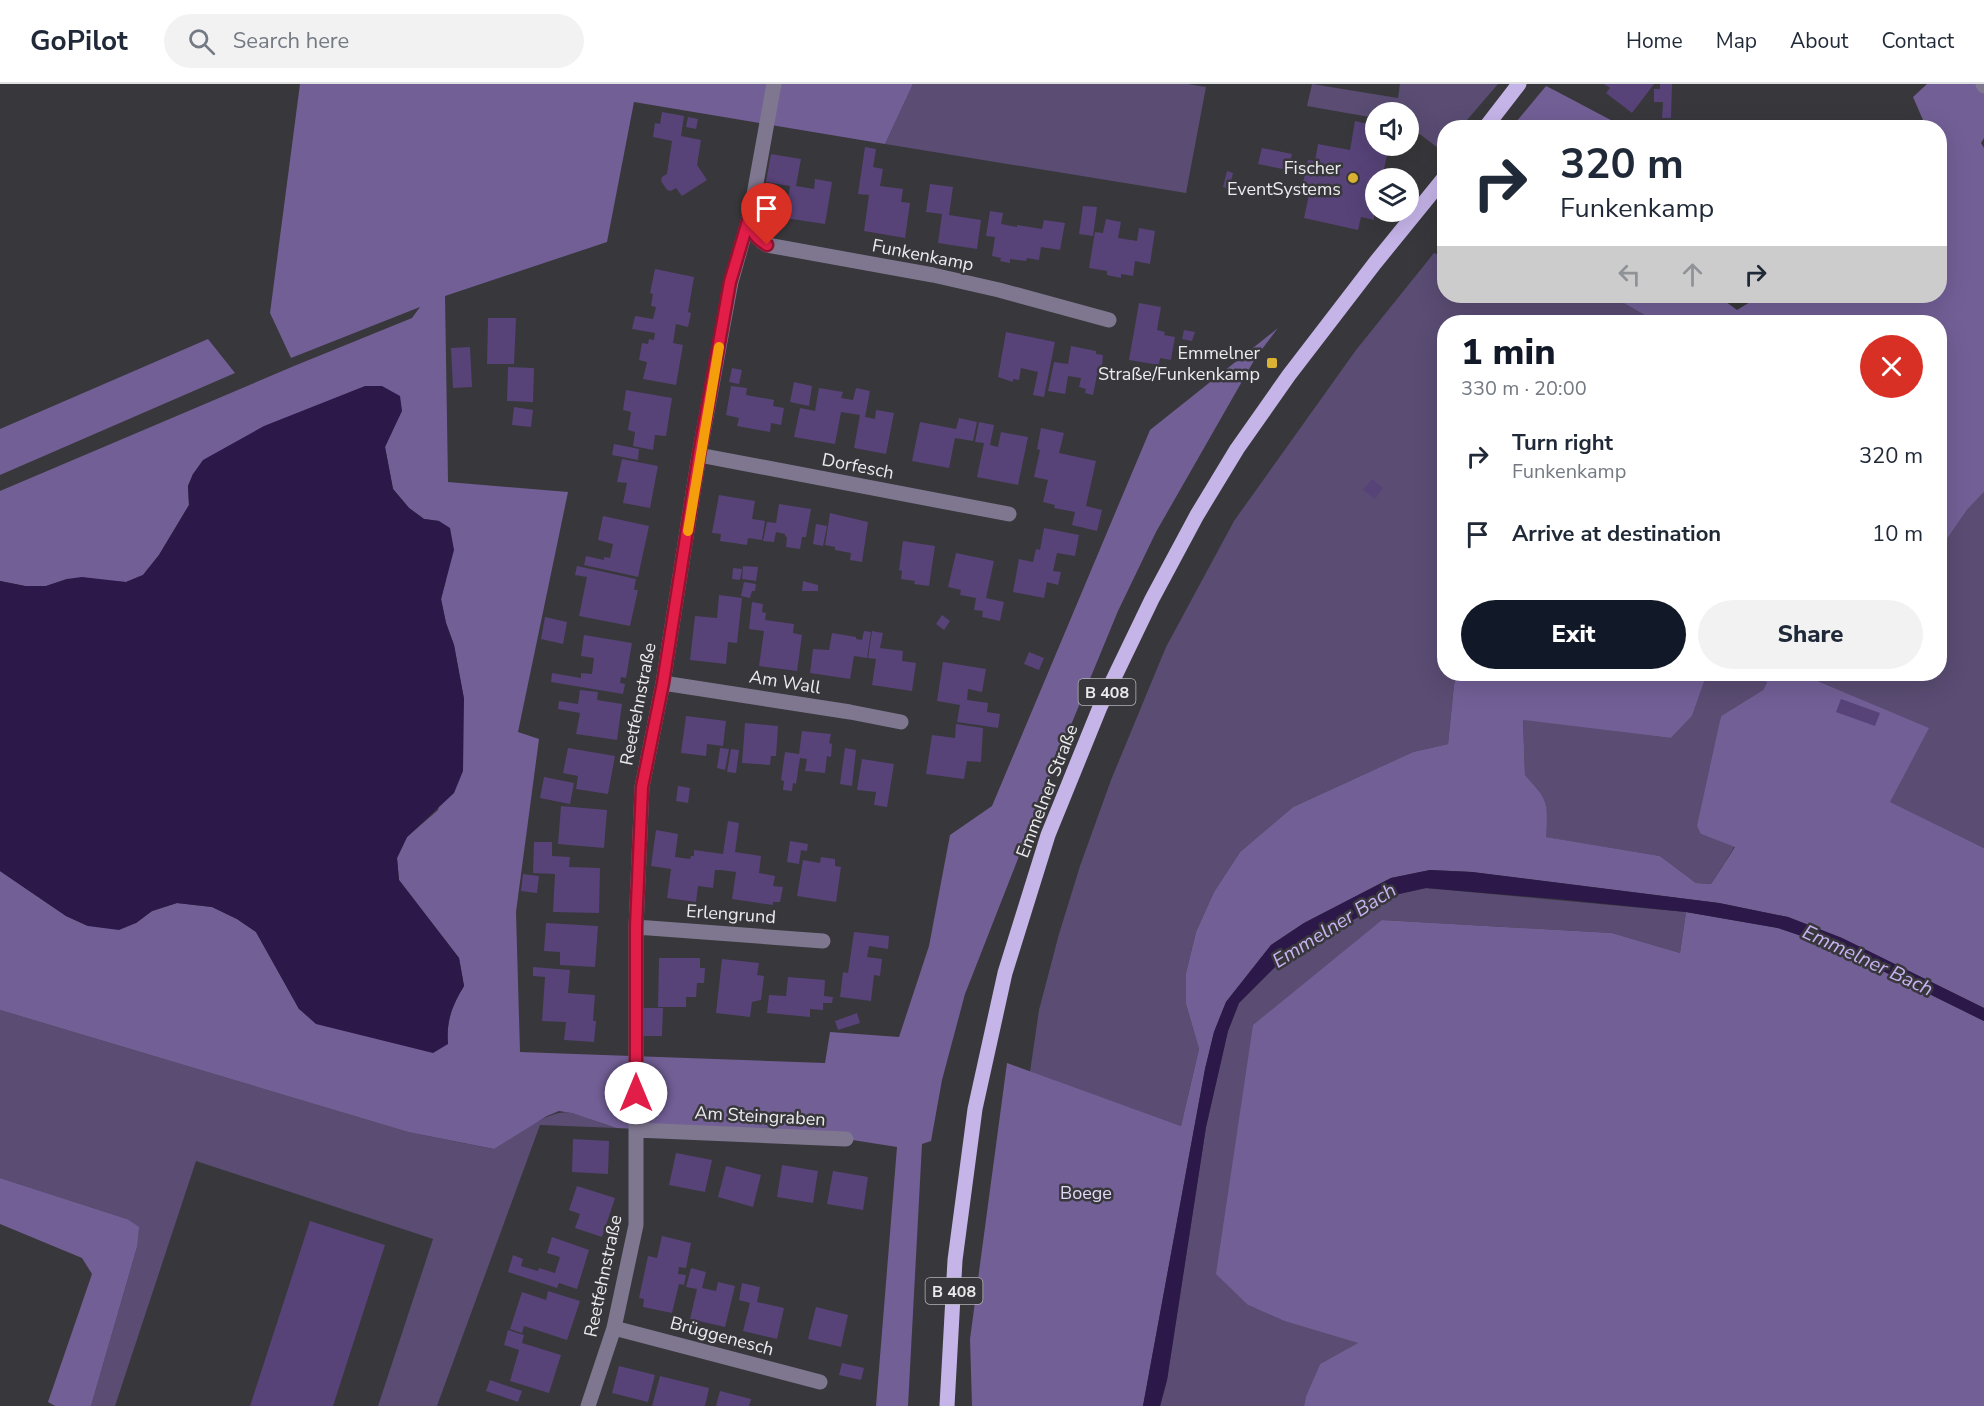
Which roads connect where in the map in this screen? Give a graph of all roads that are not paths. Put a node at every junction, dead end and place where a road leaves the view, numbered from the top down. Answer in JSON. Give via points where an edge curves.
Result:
{"nodes":[{"id":1,"x":774,"y":84,"type":"edge"},
{"id":2,"x":1519,"y":84,"type":"edge"},
{"id":3,"x":1491,"y":120,"type":"edge"},
{"id":4,"x":1437,"y":187,"type":"edge"},
{"id":5,"x":751,"y":211,"type":"junction"},
{"id":6,"x":1109,"y":320,"type":"dead end"},
{"id":7,"x":699,"y":455,"type":"junction"},
{"id":8,"x":1009,"y":514,"type":"dead end"},
{"id":9,"x":663,"y":683,"type":"junction"},
{"id":10,"x":901,"y":722,"type":"dead end"},
{"id":11,"x":636,"y":927,"type":"junction"},
{"id":12,"x":823,"y":941,"type":"dead end"},
{"id":13,"x":636,"y":1130,"type":"junction"},
{"id":14,"x":846,"y":1139,"type":"dead end"},
{"id":15,"x":614,"y":1328,"type":"junction"},
{"id":16,"x":820,"y":1382,"type":"dead end"},
{"id":17,"x":588,"y":1406,"type":"edge"},
{"id":18,"x":947,"y":1406,"type":"edge"}],
"edges":[{"from":1,"to":5,"type":"street","name":"Reetfehnstraße"},
{"from":2,"to":3,"type":"main road"},
{"from":4,"to":18,"type":"main road","name":"Emmelner Straße","number":"B 408","via":[[1289,375],[1237,448],[1152,599],[1100,707],[1048,835],[1005,973],[975,1109],[955,1260]]},
{"from":5,"to":6,"type":"street","name":"Funkenkamp","via":[[752,231],[767,245],[933,275]]},
{"from":5,"to":7,"type":"street","name":"Reetfehnstraße","via":[[730,282]]},
{"from":7,"to":8,"type":"street","name":"Dorfesch"},
{"from":7,"to":9,"type":"street","name":"Reetfehnstraße"},
{"from":9,"to":10,"type":"street","name":"Am Wall"},
{"from":9,"to":11,"type":"street","name":"Reetfehnstraße","via":[[642,787]]},
{"from":11,"to":12,"type":"street","name":"Erlengrund"},
{"from":11,"to":13,"type":"street","name":"Reetfehnstraße"},
{"from":13,"to":14,"type":"street","name":"Am Steingraben"},
{"from":13,"to":15,"type":"street","name":"Reetfehnstraße","via":[[636,1225]]},
{"from":15,"to":16,"type":"street","name":"Brüggenesch"},
{"from":15,"to":17,"type":"street","name":"Reetfehnstraße"}]}
